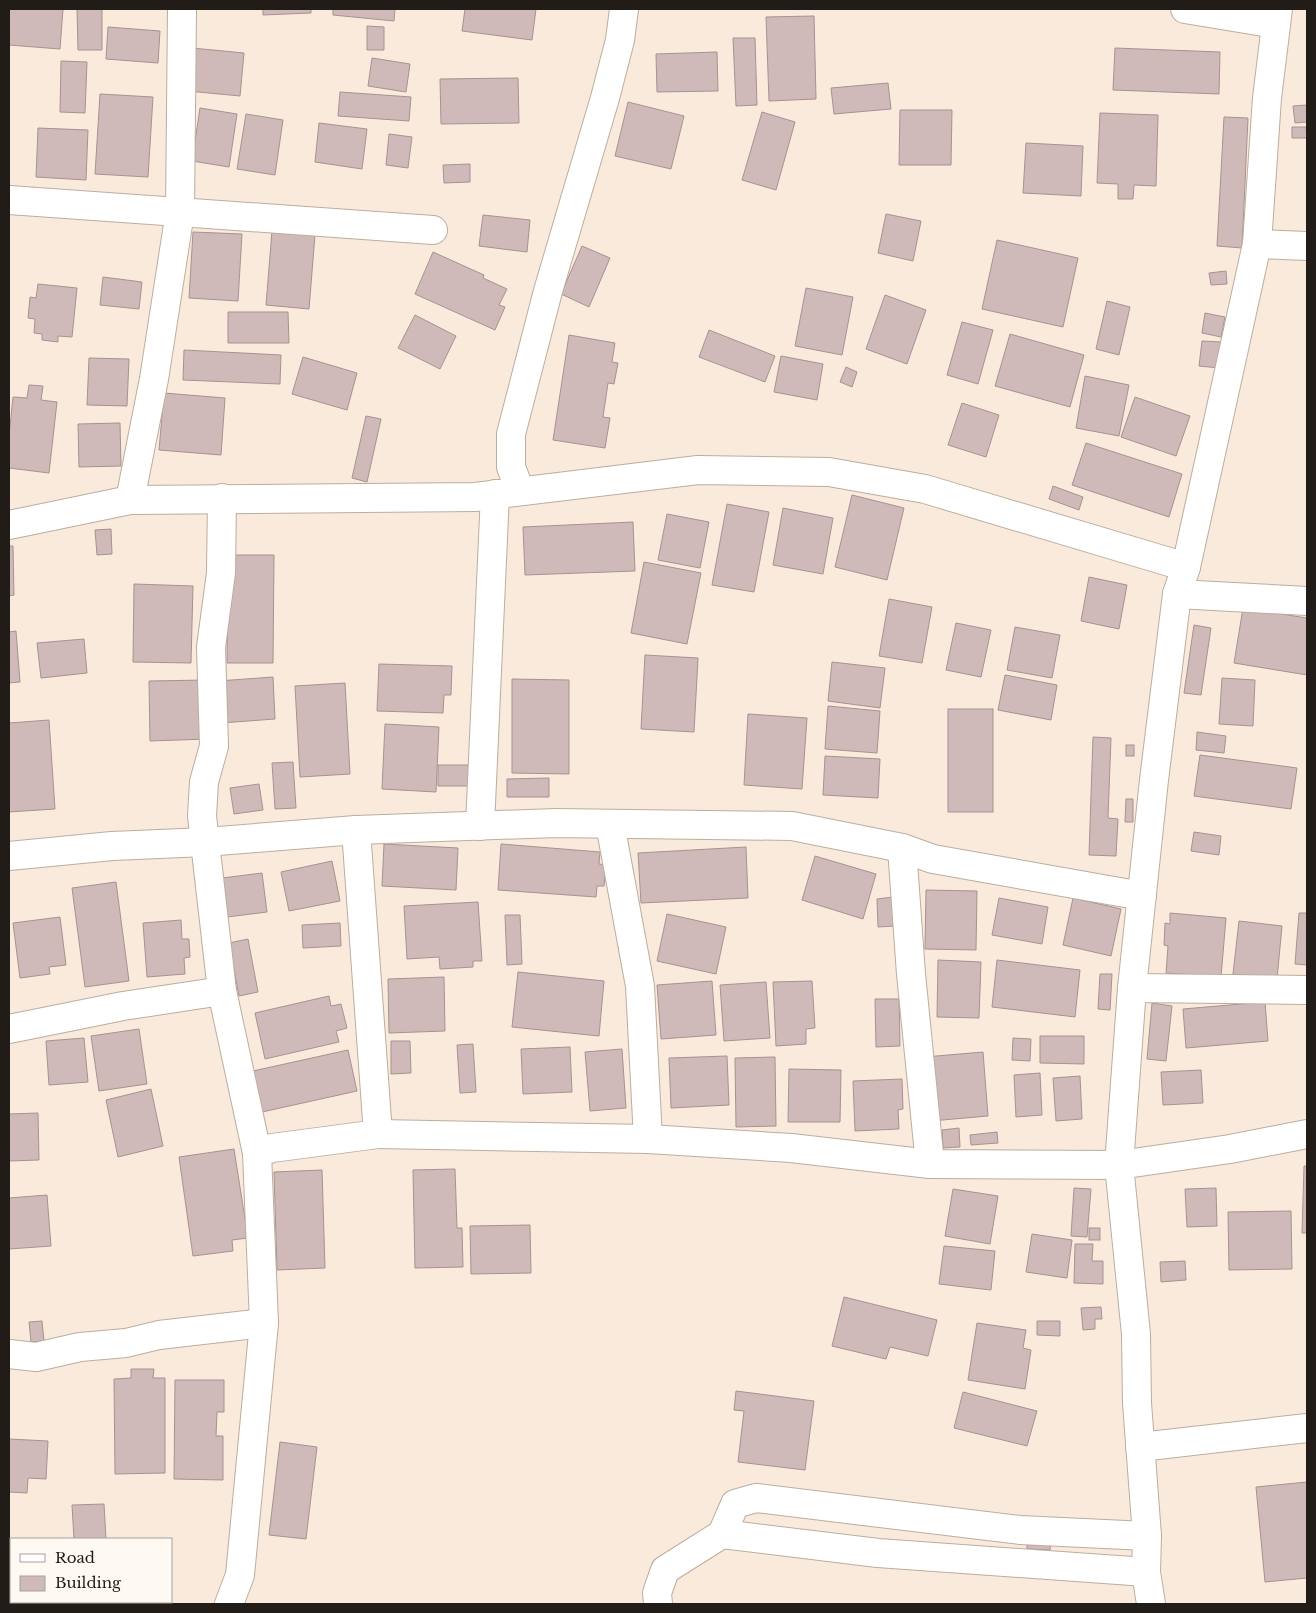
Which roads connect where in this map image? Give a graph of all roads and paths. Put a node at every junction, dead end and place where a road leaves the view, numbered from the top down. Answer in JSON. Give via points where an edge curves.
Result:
{"nodes":[{"id":1,"x":182,"y":9,"type":"edge"},
{"id":2,"x":624,"y":9,"type":"edge"},
{"id":3,"x":1185,"y":9,"type":"edge"},
{"id":4,"x":1277,"y":16,"type":"edge"},
{"id":5,"x":9,"y":200,"type":"edge"},
{"id":6,"x":180,"y":212,"type":"junction"},
{"id":7,"x":433,"y":230,"type":"dead end"},
{"id":8,"x":1257,"y":244,"type":"junction"},
{"id":9,"x":1307,"y":246,"type":"edge"},
{"id":10,"x":507,"y":493,"type":"junction"},
{"id":11,"x":222,"y":498,"type":"junction"},
{"id":12,"x":130,"y":500,"type":"junction"},
{"id":13,"x":9,"y":526,"type":"edge"},
{"id":14,"x":1186,"y":567,"type":"junction"},
{"id":15,"x":1178,"y":594,"type":"junction"},
{"id":16,"x":1307,"y":602,"type":"edge"},
{"id":17,"x":610,"y":824,"type":"junction"},
{"id":18,"x":480,"y":826,"type":"junction"},
{"id":19,"x":356,"y":830,"type":"junction"},
{"id":20,"x":206,"y":842,"type":"junction"},
{"id":21,"x":902,"y":848,"type":"junction"},
{"id":22,"x":9,"y":856,"type":"edge"},
{"id":23,"x":1142,"y":896,"type":"junction"},
{"id":24,"x":1132,"y":988,"type":"junction"},
{"id":25,"x":1307,"y":990,"type":"edge"},
{"id":26,"x":222,"y":991,"type":"junction"},
{"id":27,"x":9,"y":1029,"type":"edge"},
{"id":28,"x":378,"y":1134,"type":"junction"},
{"id":29,"x":1307,"y":1134,"type":"edge"},
{"id":30,"x":648,"y":1139,"type":"junction"},
{"id":31,"x":257,"y":1153,"type":"junction"},
{"id":32,"x":930,"y":1164,"type":"junction"},
{"id":33,"x":1120,"y":1165,"type":"junction"},
{"id":34,"x":264,"y":1323,"type":"junction"},
{"id":35,"x":9,"y":1354,"type":"edge"},
{"id":36,"x":1307,"y":1428,"type":"edge"},
{"id":37,"x":1140,"y":1447,"type":"junction"},
{"id":38,"x":722,"y":1534,"type":"junction"},
{"id":39,"x":1147,"y":1536,"type":"junction"},
{"id":40,"x":1146,"y":1572,"type":"junction"},
{"id":41,"x":229,"y":1604,"type":"edge"},
{"id":42,"x":658,"y":1604,"type":"edge"},
{"id":43,"x":1151,"y":1604,"type":"edge"}],
"edges":[{"from":1,"to":6,"type":"street"},
{"from":2,"to":10,"type":"street","via":[[620,40],[605,98],[548,291],[511,434]]},
{"from":3,"to":4,"type":"street"},
{"from":4,"to":8,"type":"street","via":[[1267,98]]},
{"from":5,"to":6,"type":"street"},
{"from":6,"to":7,"type":"street"},
{"from":6,"to":12,"type":"street","via":[[154,379]]},
{"from":8,"to":9,"type":"street"},
{"from":8,"to":14,"type":"street"},
{"from":10,"to":11,"type":"street","via":[[475,497]]},
{"from":10,"to":14,"type":"street","via":[[698,470],[829,472],[925,490]]},
{"from":10,"to":18,"type":"street"},
{"from":11,"to":12,"type":"street"},
{"from":11,"to":20,"type":"street","via":[[221,573],[211,647],[214,746],[204,782],[202,816]]},
{"from":12,"to":13,"type":"street"},
{"from":14,"to":15,"type":"street"},
{"from":15,"to":16,"type":"street"},
{"from":15,"to":23,"type":"street"},
{"from":17,"to":18,"type":"street"},
{"from":17,"to":21,"type":"street","via":[[792,826]]},
{"from":17,"to":30,"type":"street","via":[[640,986]]},
{"from":18,"to":19,"type":"street"},
{"from":19,"to":20,"type":"street"},
{"from":19,"to":28,"type":"street"},
{"from":20,"to":22,"type":"street","via":[[112,846]]},
{"from":20,"to":26,"type":"street"},
{"from":21,"to":23,"type":"street","via":[[933,859]]},
{"from":21,"to":32,"type":"street"},
{"from":23,"to":24,"type":"street"},
{"from":24,"to":25,"type":"street"},
{"from":24,"to":33,"type":"street"},
{"from":26,"to":27,"type":"street","via":[[123,1006]]},
{"from":26,"to":31,"type":"street"},
{"from":28,"to":30,"type":"street"},
{"from":28,"to":31,"type":"street","via":[[272,1148]]},
{"from":29,"to":33,"type":"street"},
{"from":30,"to":32,"type":"street","via":[[791,1148]]},
{"from":31,"to":34,"type":"street"},
{"from":32,"to":33,"type":"street"},
{"from":33,"to":37,"type":"street","via":[[1136,1334]]},
{"from":34,"to":35,"type":"street","via":[[159,1335],[36,1357]]},
{"from":34,"to":41,"type":"street","via":[[240,1575]]},
{"from":36,"to":37,"type":"street"},
{"from":37,"to":39,"type":"street"},
{"from":38,"to":39,"type":"street","via":[[735,1504],[756,1498],[1020,1530]]},
{"from":38,"to":40,"type":"street","via":[[878,1553]]},
{"from":38,"to":42,"type":"street","via":[[665,1570],[657,1593]]},
{"from":39,"to":40,"type":"street"},
{"from":40,"to":43,"type":"street"}]}
